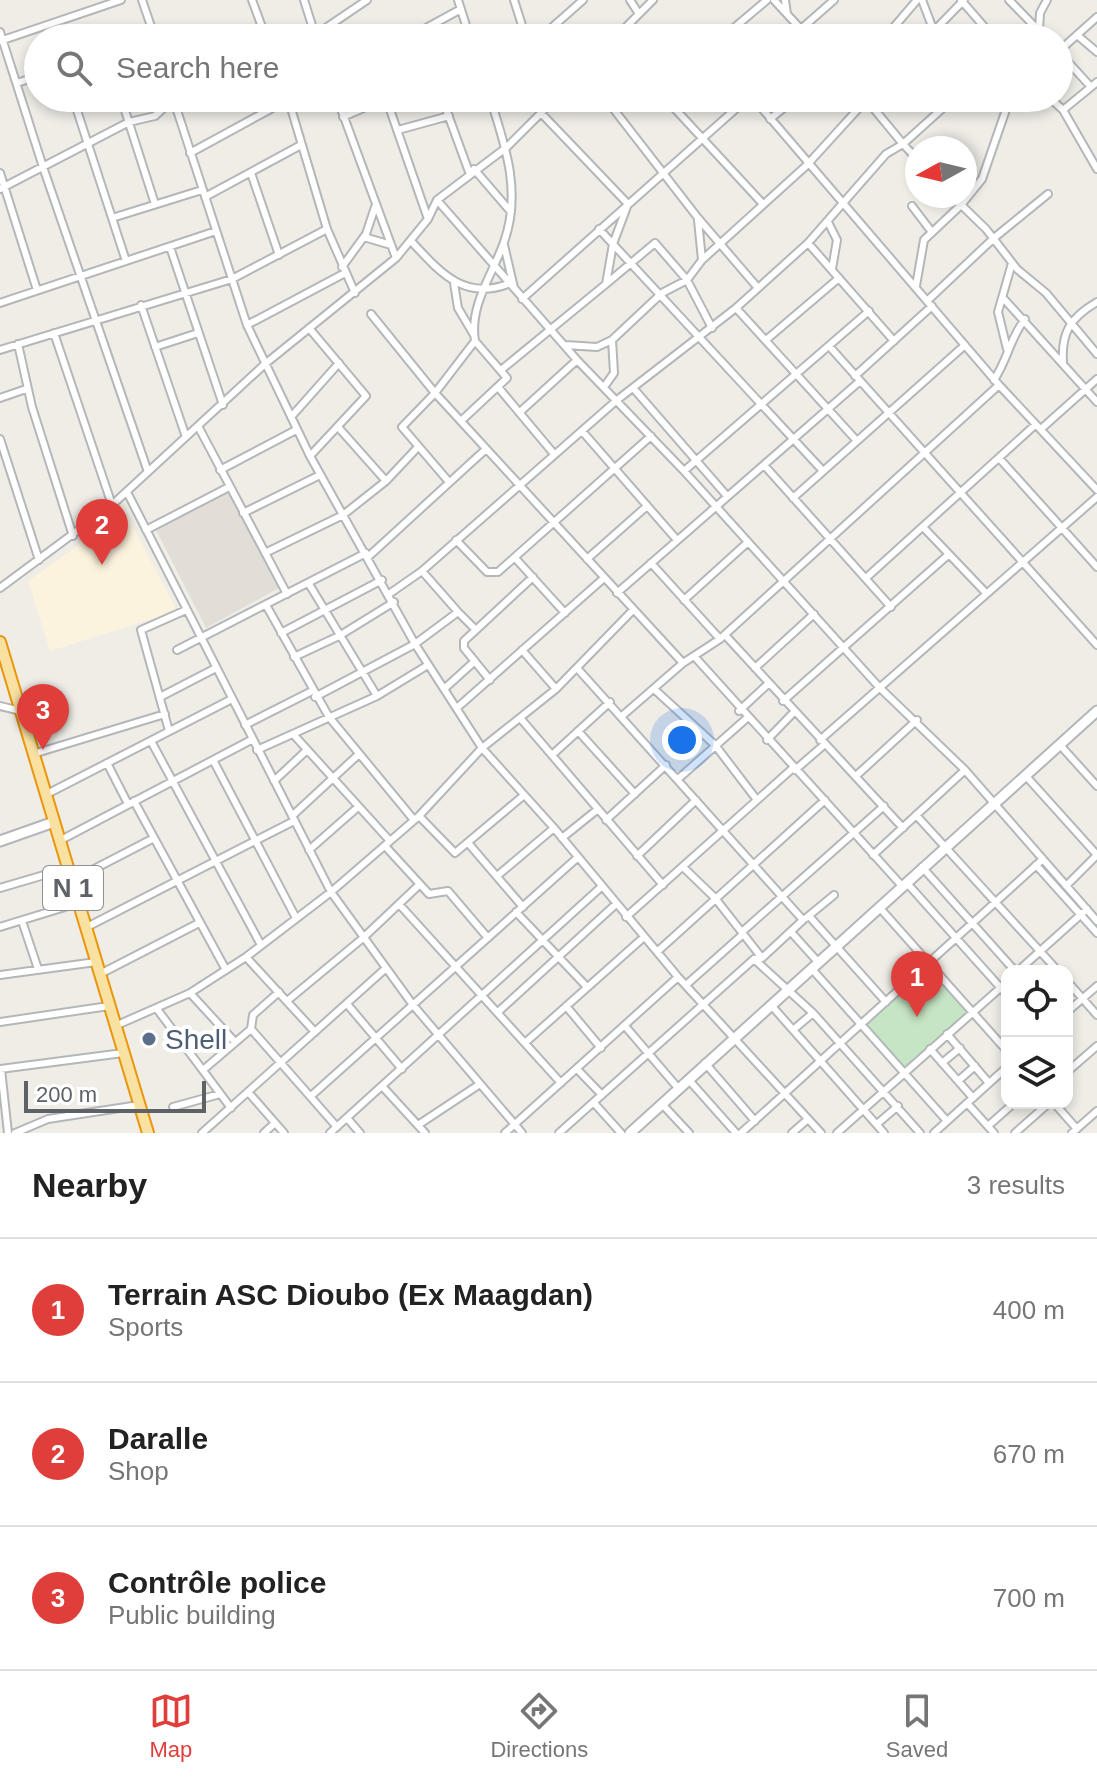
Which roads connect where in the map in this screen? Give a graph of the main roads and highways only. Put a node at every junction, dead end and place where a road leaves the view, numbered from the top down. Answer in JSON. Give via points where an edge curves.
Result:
{"nodes":[{"id":1,"x":0,"y":642,"type":"edge"},
{"id":2,"x":1097,"y":711,"type":"edge"},
{"id":3,"x":54,"y":822,"type":"junction"},
{"id":4,"x":0,"y":841,"type":"edge"},
{"id":5,"x":148,"y":1133,"type":"edge"},
{"id":6,"x":630,"y":1133,"type":"edge"}],
"edges":[{"from":1,"to":3,"type":"highway","number":"N 1"},
{"from":2,"to":6,"type":"main road"},
{"from":3,"to":4,"type":"main road"},
{"from":3,"to":5,"type":"highway","number":"N 1"}]}
